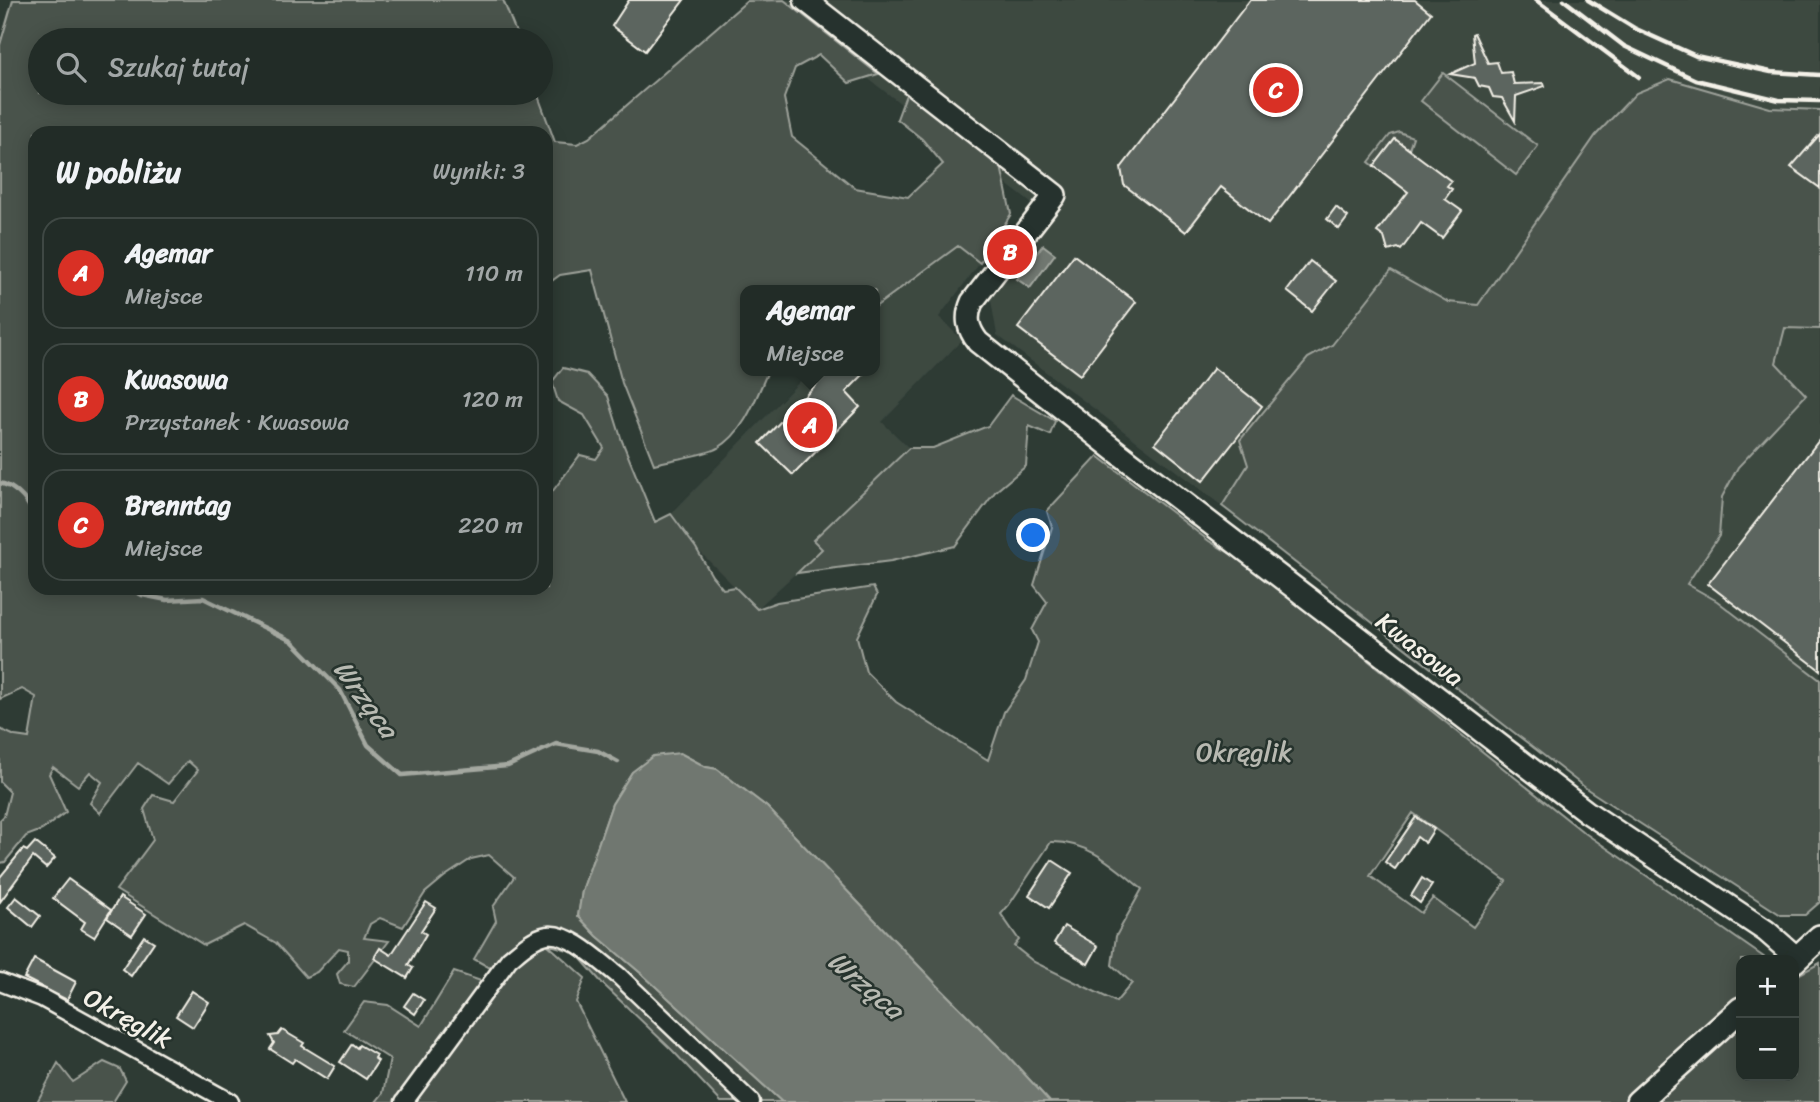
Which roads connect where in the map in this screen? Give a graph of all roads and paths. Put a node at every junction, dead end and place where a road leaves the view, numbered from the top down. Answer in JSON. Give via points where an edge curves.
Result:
{"nodes":[{"id":1,"x":805,"y":0,"type":"edge"},
{"id":2,"x":1820,"y":937,"type":"edge"},
{"id":3,"x":1792,"y":955,"type":"edge"},
{"id":4,"x":1799,"y":956,"type":"edge"},
{"id":5,"x":0,"y":982,"type":"edge"},
{"id":6,"x":1736,"y":1014,"type":"edge"},
{"id":7,"x":229,"y":1102,"type":"edge"},
{"id":8,"x":404,"y":1102,"type":"edge"},
{"id":9,"x":751,"y":1102,"type":"edge"},
{"id":10,"x":1638,"y":1102,"type":"edge"}],
"edges":[{"from":1,"to":3,"type":"street","name":"Kwasowa","via":[[1055,195],[972,302],[968,324],[978,342],[1587,812],[1766,931]]},
{"from":2,"to":4,"type":"main road"},
{"from":5,"to":7,"type":"street","name":"Okręglik","via":[[42,998]]},
{"from":6,"to":10,"type":"main road"},
{"from":8,"to":9,"type":"street","via":[[509,959],[549,934],[561,936],[619,976]]}]}
